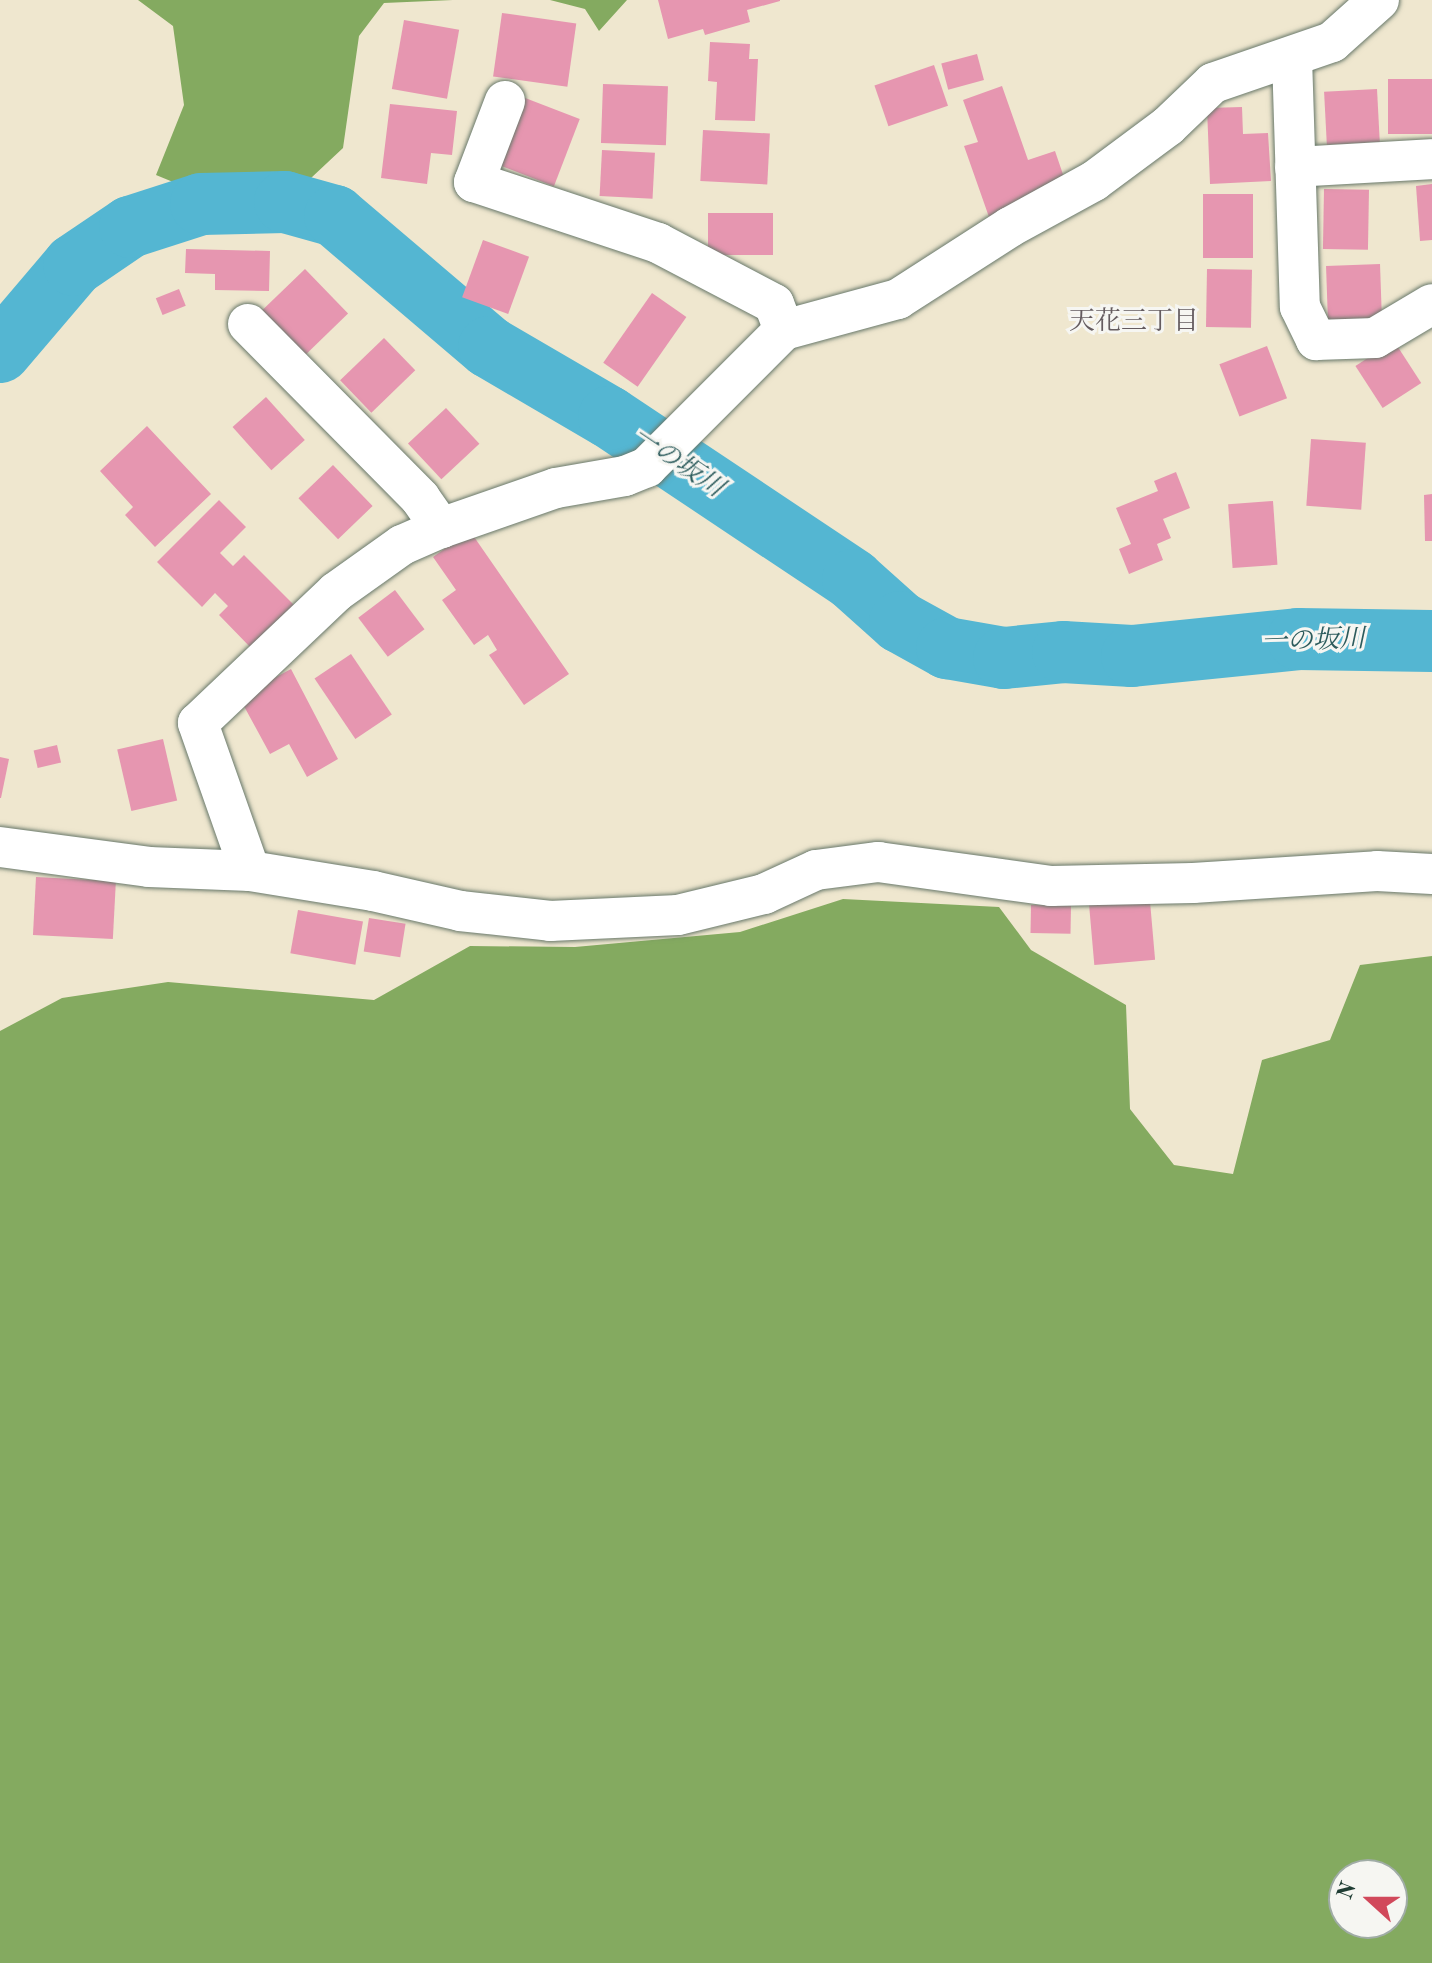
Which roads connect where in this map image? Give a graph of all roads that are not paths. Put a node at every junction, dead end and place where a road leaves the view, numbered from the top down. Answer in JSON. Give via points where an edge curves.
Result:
{"nodes":[{"id":1,"x":1379,"y":0,"type":"edge"},
{"id":2,"x":1292,"y":57,"type":"junction"},
{"id":3,"x":505,"y":101,"type":"dead end"},
{"id":4,"x":1432,"y":159,"type":"edge"},
{"id":5,"x":1295,"y":167,"type":"junction"},
{"id":6,"x":1432,"y":304,"type":"edge"},
{"id":7,"x":248,"y":324,"type":"dead end"},
{"id":8,"x":784,"y":330,"type":"junction"},
{"id":9,"x":441,"y":528,"type":"junction"},
{"id":10,"x":0,"y":847,"type":"edge"},
{"id":11,"x":250,"y":871,"type":"junction"},
{"id":12,"x":1432,"y":874,"type":"edge"}],
"edges":[{"from":1,"to":2,"type":"street","via":[[1332,42]]},
{"from":2,"to":5,"type":"street"},
{"from":2,"to":8,"type":"street","via":[[1213,83],[1168,126],[1094,181],[898,299]]},
{"from":3,"to":8,"type":"street","via":[[474,182],[658,243],[774,304]]},
{"from":4,"to":5,"type":"street"},
{"from":5,"to":6,"type":"street","via":[[1300,307],[1316,340],[1375,338]]},
{"from":7,"to":9,"type":"street","via":[[420,498]]},
{"from":8,"to":9,"type":"street","via":[[647,467],[556,488]]},
{"from":9,"to":11,"type":"street","via":[[402,545],[336,592],[198,723]]},
{"from":10,"to":11,"type":"street","via":[[149,867]]},
{"from":11,"to":12,"type":"street","via":[[460,911],[550,921],[678,915],[764,894],[816,870],[878,862],[1051,886],[1377,871]]}]}
